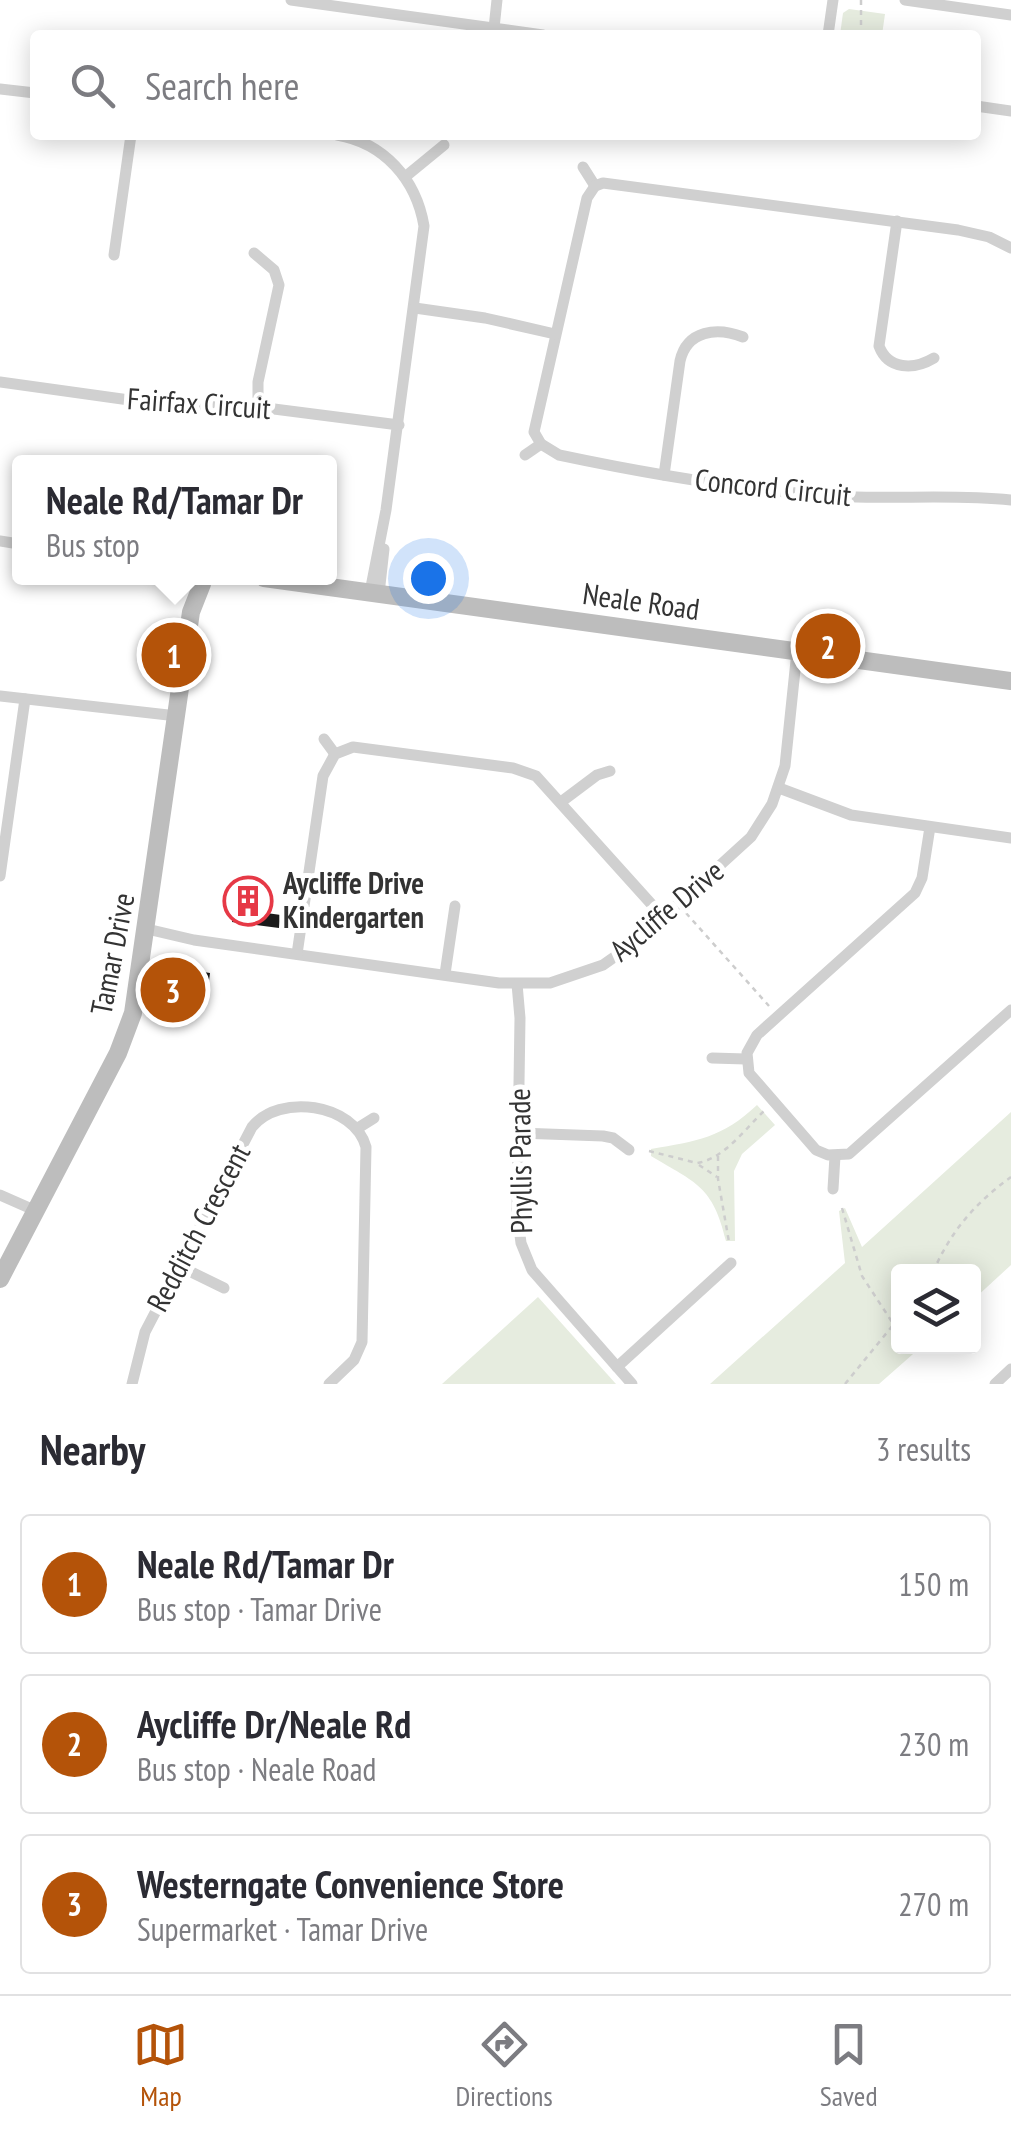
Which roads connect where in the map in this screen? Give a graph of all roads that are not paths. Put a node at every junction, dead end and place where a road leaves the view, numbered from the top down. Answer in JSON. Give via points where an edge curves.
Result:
{"nodes":[{"id":1,"x":290,"y":0,"type":"edge"},
{"id":2,"x":832,"y":0,"type":"edge"},
{"id":3,"x":843,"y":0,"type":"edge"},
{"id":4,"x":905,"y":0,"type":"edge"},
{"id":5,"x":498,"y":3,"type":"edge"},
{"id":6,"x":1011,"y":15,"type":"edge"},
{"id":7,"x":494,"y":28,"type":"junction"},
{"id":8,"x":508,"y":30,"type":"edge"},
{"id":9,"x":829,"y":30,"type":"edge"},
{"id":10,"x":0,"y":89,"type":"edge"},
{"id":11,"x":30,"y":92,"type":"edge"},
{"id":12,"x":981,"y":107,"type":"edge"},
{"id":13,"x":1011,"y":111,"type":"edge"},
{"id":14,"x":129,"y":140,"type":"edge"},
{"id":15,"x":352,"y":140,"type":"edge"},
{"id":16,"x":444,"y":146,"type":"dead end"},
{"id":17,"x":583,"y":167,"type":"dead end"},
{"id":18,"x":406,"y":177,"type":"junction"},
{"id":19,"x":595,"y":186,"type":"junction"},
{"id":20,"x":897,"y":221,"type":"junction"},
{"id":21,"x":1011,"y":248,"type":"edge"},
{"id":22,"x":254,"y":252,"type":"dead end"},
{"id":23,"x":114,"y":255,"type":"dead end"},
{"id":24,"x":415,"y":308,"type":"junction"},
{"id":25,"x":555,"y":334,"type":"junction"},
{"id":26,"x":743,"y":337,"type":"dead end"},
{"id":27,"x":934,"y":358,"type":"dead end"},
{"id":28,"x":0,"y":382,"type":"edge"},
{"id":29,"x":258,"y":408,"type":"junction"},
{"id":30,"x":398,"y":426,"type":"junction"},
{"id":31,"x":540,"y":444,"type":"junction"},
{"id":32,"x":525,"y":455,"type":"dead end"},
{"id":33,"x":664,"y":475,"type":"junction"},
{"id":34,"x":1011,"y":500,"type":"edge"},
{"id":35,"x":198,"y":585,"type":"edge"},
{"id":36,"x":315,"y":585,"type":"edge"},
{"id":37,"x":374,"y":593,"type":"junction"},
{"id":38,"x":801,"y":652,"type":"junction"},
{"id":39,"x":1011,"y":681,"type":"edge"},
{"id":40,"x":0,"y":696,"type":"edge"},
{"id":41,"x":24,"y":699,"type":"junction"},
{"id":42,"x":176,"y":720,"type":"junction"},
{"id":43,"x":324,"y":739,"type":"dead end"},
{"id":44,"x":335,"y":754,"type":"junction"},
{"id":45,"x":610,"y":771,"type":"dead end"},
{"id":46,"x":779,"y":788,"type":"junction"},
{"id":47,"x":561,"y":802,"type":"junction"},
{"id":48,"x":930,"y":827,"type":"junction"},
{"id":49,"x":1011,"y":838,"type":"edge"},
{"id":50,"x":0,"y":876,"type":"edge"},
{"id":51,"x":454,"y":906,"type":"dead end"},
{"id":52,"x":662,"y":917,"type":"junction"},
{"id":53,"x":147,"y":934,"type":"junction"},
{"id":54,"x":298,"y":954,"type":"junction"},
{"id":55,"x":445,"y":974,"type":"junction"},
{"id":56,"x":521,"y":984,"type":"junction"},
{"id":57,"x":1011,"y":1010,"type":"edge"},
{"id":58,"x":712,"y":1058,"type":"dead end"},
{"id":59,"x":746,"y":1059,"type":"junction"},
{"id":60,"x":374,"y":1118,"type":"dead end"},
{"id":61,"x":358,"y":1128,"type":"junction"},
{"id":62,"x":519,"y":1133,"type":"junction"},
{"id":63,"x":629,"y":1150,"type":"dead end"},
{"id":64,"x":835,"y":1156,"type":"junction"},
{"id":65,"x":833,"y":1189,"type":"dead end"},
{"id":66,"x":0,"y":1197,"type":"edge"},
{"id":67,"x":33,"y":1214,"type":"junction"},
{"id":68,"x":731,"y":1263,"type":"dead end"},
{"id":69,"x":179,"y":1266,"type":"junction"},
{"id":70,"x":0,"y":1279,"type":"edge"},
{"id":71,"x":224,"y":1288,"type":"dead end"},
{"id":72,"x":617,"y":1368,"type":"junction"},
{"id":73,"x":1011,"y":1369,"type":"edge"},
{"id":74,"x":132,"y":1384,"type":"edge"},
{"id":75,"x":329,"y":1384,"type":"edge"},
{"id":76,"x":632,"y":1384,"type":"edge"},
{"id":77,"x":994,"y":1384,"type":"edge"}],
"edges":[{"from":1,"to":7,"type":"street"},
{"from":2,"to":3,"type":"street"},
{"from":2,"to":9,"type":"street"},
{"from":4,"to":6,"type":"street"},
{"from":5,"to":7,"type":"street"},
{"from":7,"to":8,"type":"street"},
{"from":10,"to":11,"type":"street"},
{"from":12,"to":13,"type":"street"},
{"from":14,"to":23,"type":"street"},
{"from":15,"to":18,"type":"street","via":[[370,146]]},
{"from":16,"to":18,"type":"street"},
{"from":17,"to":19,"type":"street"},
{"from":18,"to":24,"type":"street","via":[[424,226]]},
{"from":19,"to":20,"type":"street","via":[[614,182]]},
{"from":19,"to":25,"type":"street"},
{"from":20,"to":21,"type":"street","via":[[975,233]]},
{"from":20,"to":27,"type":"street","via":[[879,346],[887,360],[900,365]]},
{"from":22,"to":29,"type":"street","via":[[274,270],[278,285]]},
{"from":24,"to":25,"type":"street"},
{"from":24,"to":30,"type":"street"},
{"from":25,"to":31,"type":"street","via":[[534,423]]},
{"from":26,"to":33,"type":"street","via":[[712,332],[686,344]]},
{"from":28,"to":29,"type":"street","name":"Fairfax Circuit","via":[[182,407]]},
{"from":29,"to":30,"type":"street","name":"Fairfax Circuit"},
{"from":30,"to":37,"type":"street"},
{"from":31,"to":32,"type":"street"},
{"from":31,"to":33,"type":"street","name":"Concord Circuit","via":[[559,455]]},
{"from":33,"to":34,"type":"street","name":"Concord Circuit","via":[[818,496]]},
{"from":35,"to":42,"type":"street","name":"Tamar Drive"},
{"from":36,"to":37,"type":"street","name":"Neale Road"},
{"from":37,"to":38,"type":"street","name":"Neale Road"},
{"from":38,"to":39,"type":"street","name":"Neale Road"},
{"from":38,"to":46,"type":"street","name":"Aycliffe Drive"},
{"from":40,"to":41,"type":"street"},
{"from":41,"to":42,"type":"street"},
{"from":41,"to":50,"type":"street"},
{"from":42,"to":53,"type":"street","name":"Tamar Drive"},
{"from":43,"to":44,"type":"street"},
{"from":44,"to":47,"type":"street","via":[[364,748],[521,770]]},
{"from":44,"to":54,"type":"street","via":[[320,786]]},
{"from":45,"to":47,"type":"street"},
{"from":46,"to":48,"type":"street","via":[[852,815]]},
{"from":46,"to":52,"type":"street","name":"Aycliffe Drive","via":[[751,837]]},
{"from":47,"to":52,"type":"street"},
{"from":48,"to":49,"type":"street"},
{"from":48,"to":59,"type":"street","via":[[915,893],[758,1035]]},
{"from":51,"to":55,"type":"street"},
{"from":52,"to":56,"type":"street","name":"Aycliffe Drive","via":[[586,974]]},
{"from":53,"to":54,"type":"street","name":"Aycliffe Drive"},
{"from":53,"to":67,"type":"street","name":"Tamar Drive","via":[[126,1033]]},
{"from":54,"to":55,"type":"street","name":"Aycliffe Drive"},
{"from":55,"to":56,"type":"street","name":"Aycliffe Drive"},
{"from":56,"to":62,"type":"street","name":"Phyllis Parade"},
{"from":57,"to":64,"type":"street","via":[[864,1143]]},
{"from":58,"to":59,"type":"street"},
{"from":59,"to":64,"type":"street","via":[[753,1080],[812,1145]]},
{"from":60,"to":61,"type":"street"},
{"from":61,"to":69,"type":"street","name":"Redditch Crescent","via":[[342,1116],[290,1107],[268,1112]]},
{"from":61,"to":75,"type":"street","via":[[366,1158],[362,1342]]},
{"from":62,"to":63,"type":"street","via":[[603,1136]]},
{"from":62,"to":72,"type":"street","name":"Phyllis Parade","via":[[518,1228],[526,1259]]},
{"from":64,"to":65,"type":"street"},
{"from":66,"to":67,"type":"street"},
{"from":67,"to":70,"type":"street","name":"Tamar Drive"},
{"from":68,"to":72,"type":"street"},
{"from":69,"to":71,"type":"street"},
{"from":69,"to":74,"type":"street","name":"Redditch Crescent","via":[[145,1332]]},
{"from":72,"to":76,"type":"street","name":"Phyllis Parade"},
{"from":73,"to":77,"type":"street"}]}
